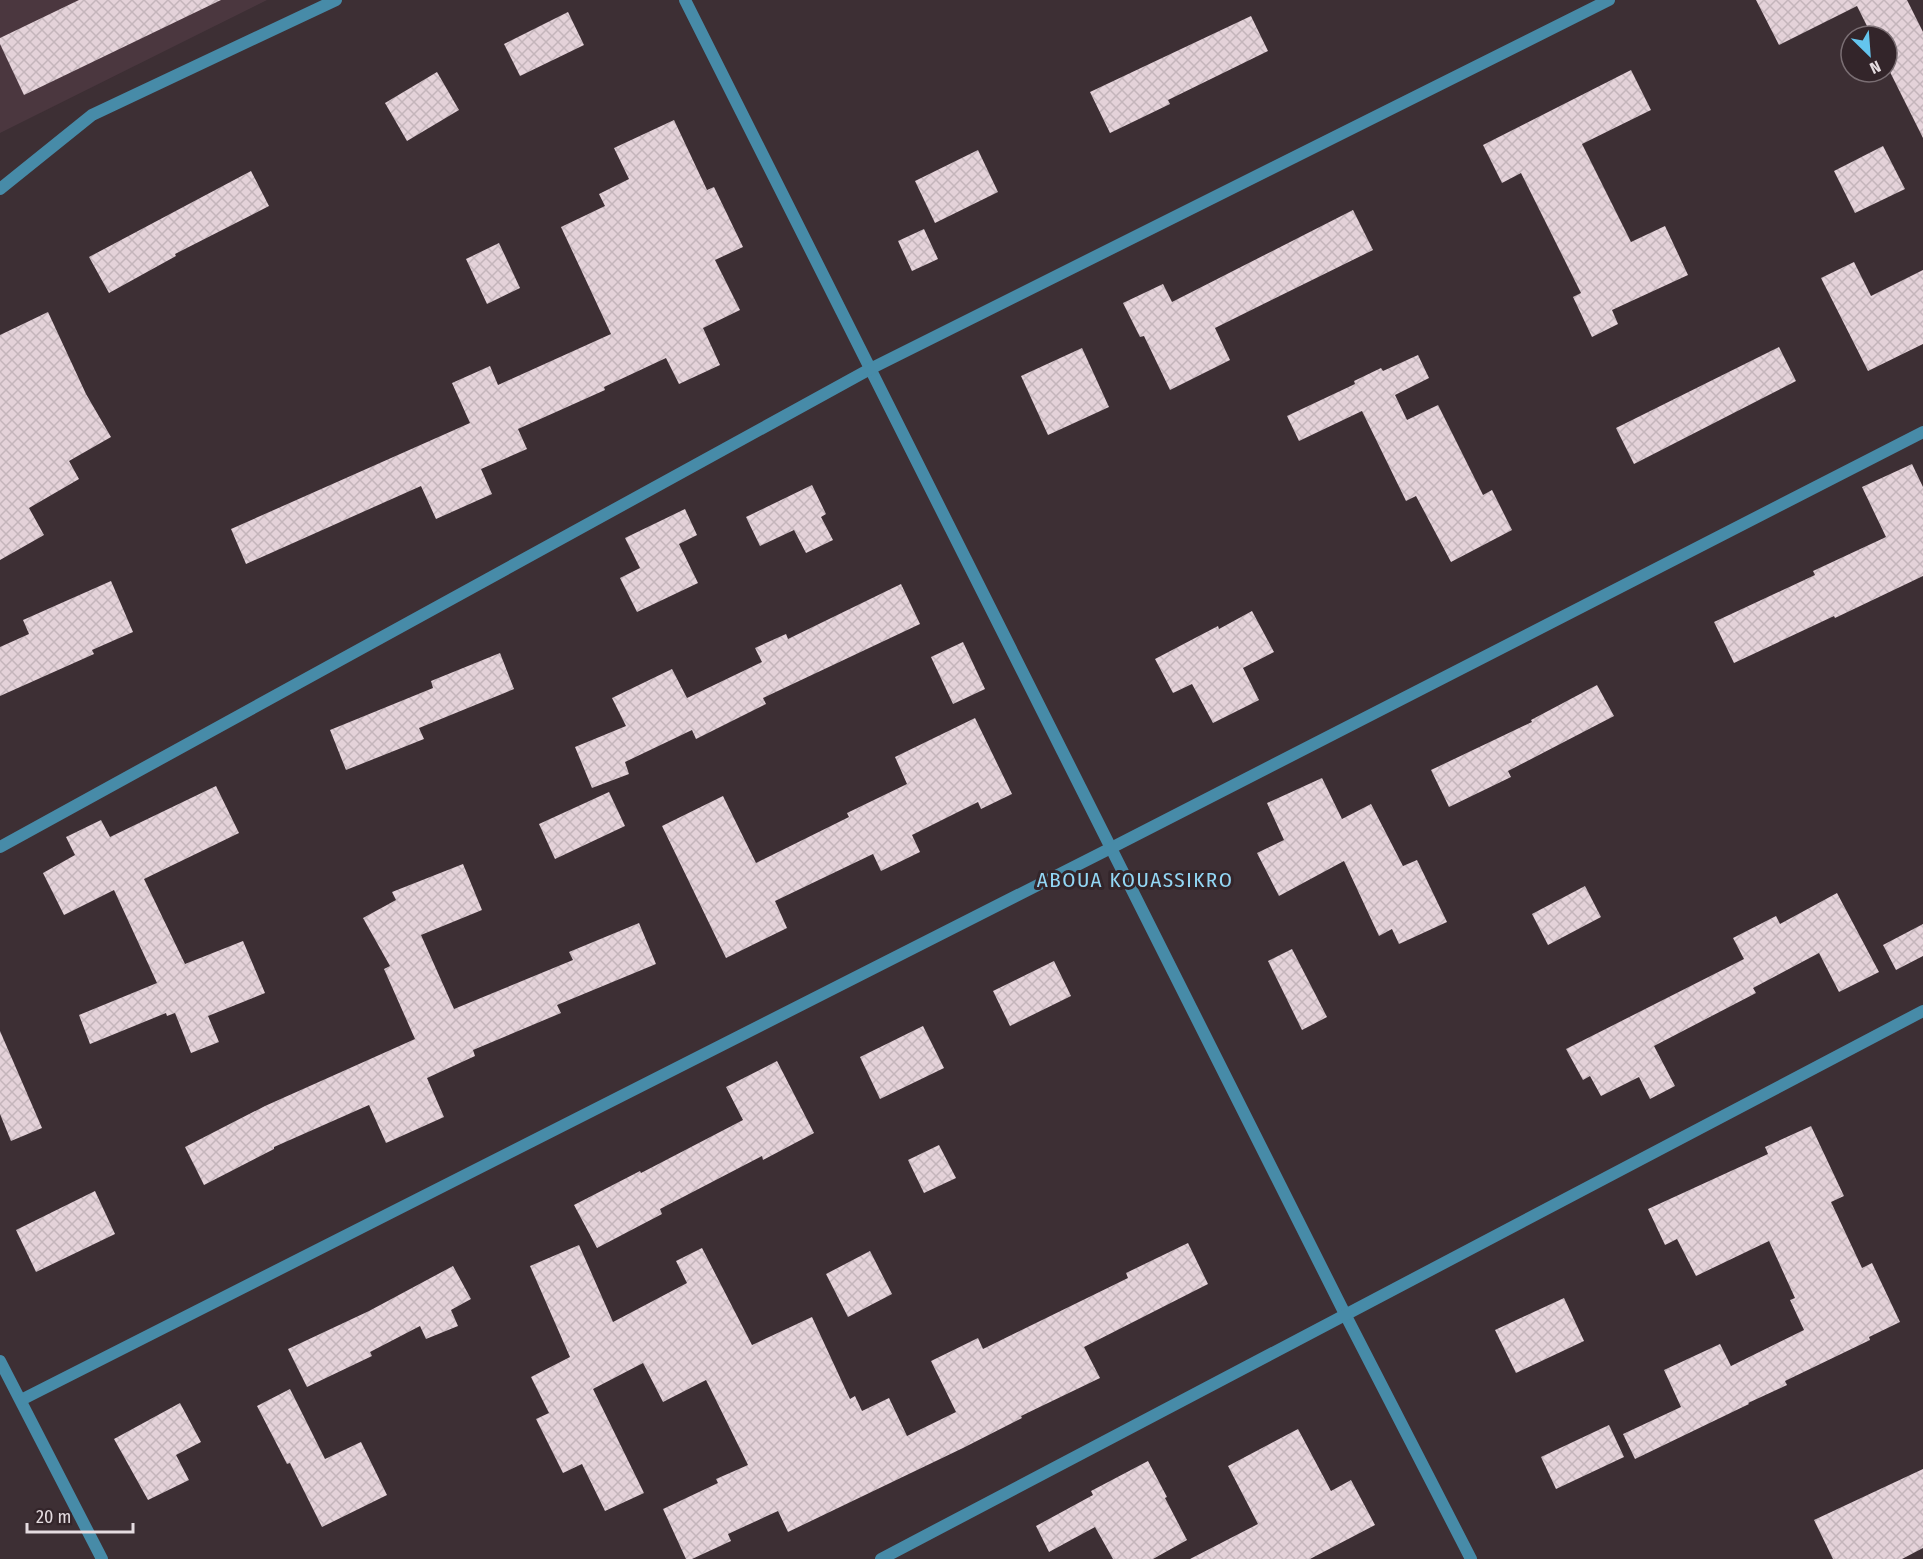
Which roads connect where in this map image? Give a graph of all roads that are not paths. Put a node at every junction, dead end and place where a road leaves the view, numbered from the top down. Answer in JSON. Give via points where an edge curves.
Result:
{"nodes":[{"id":1,"x":336,"y":0,"type":"edge"},
{"id":2,"x":685,"y":0,"type":"edge"},
{"id":3,"x":1609,"y":0,"type":"edge"},
{"id":4,"x":0,"y":189,"type":"edge"},
{"id":5,"x":870,"y":369,"type":"junction"},
{"id":6,"x":1923,"y":432,"type":"edge"},
{"id":7,"x":0,"y":847,"type":"edge"},
{"id":8,"x":1110,"y":848,"type":"junction"},
{"id":9,"x":1923,"y":1011,"type":"edge"},
{"id":10,"x":1346,"y":1316,"type":"junction"},
{"id":11,"x":0,"y":1360,"type":"edge"},
{"id":12,"x":21,"y":1400,"type":"junction"},
{"id":13,"x":102,"y":1559,"type":"edge"},
{"id":14,"x":881,"y":1559,"type":"edge"},
{"id":15,"x":1471,"y":1559,"type":"edge"}],
"edges":[{"from":1,"to":4,"type":"street","via":[[92,115]]},
{"from":2,"to":5,"type":"street"},
{"from":3,"to":5,"type":"street"},
{"from":5,"to":7,"type":"street"},
{"from":5,"to":8,"type":"street"},
{"from":6,"to":8,"type":"street"},
{"from":8,"to":10,"type":"street"},
{"from":8,"to":12,"type":"street"},
{"from":9,"to":10,"type":"street"},
{"from":10,"to":14,"type":"street"},
{"from":10,"to":15,"type":"street"},
{"from":11,"to":12,"type":"street"},
{"from":12,"to":13,"type":"street"}]}
